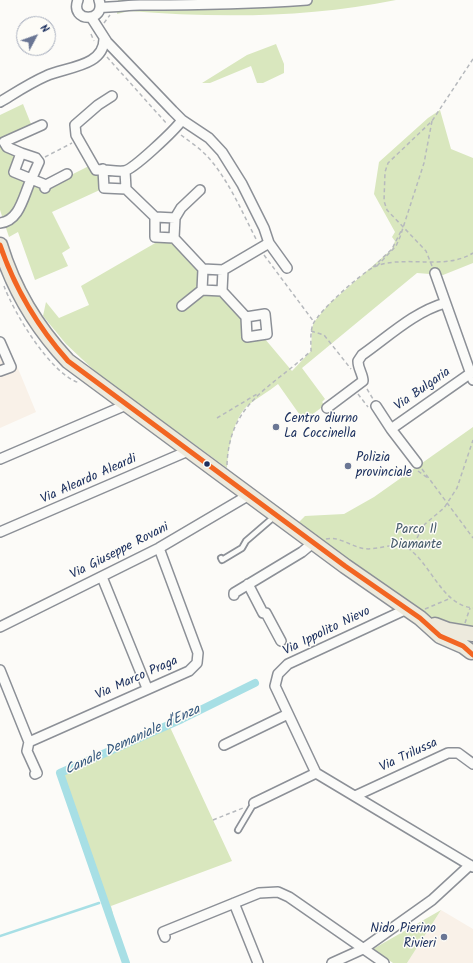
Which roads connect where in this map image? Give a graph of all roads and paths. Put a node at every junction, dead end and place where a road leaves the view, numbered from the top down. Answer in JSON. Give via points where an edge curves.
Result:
{"nodes":[{"id":1,"x":78,"y":0,"type":"edge"},
{"id":2,"x":307,"y":0,"type":"edge"},
{"id":3,"x":100,"y":4,"type":"edge"},
{"id":4,"x":91,"y":18,"type":"junction"},
{"id":5,"x":90,"y":31,"type":"dead end"},
{"id":6,"x":104,"y":39,"type":"junction"},
{"id":7,"x":101,"y":50,"type":"junction"},
{"id":8,"x":473,"y":59,"type":"edge"},
{"id":9,"x":112,"y":96,"type":"dead end"},
{"id":10,"x":0,"y":102,"type":"edge"},
{"id":11,"x":182,"y":120,"type":"junction"},
{"id":12,"x":432,"y":120,"type":"junction"},
{"id":13,"x":42,"y":125,"type":"dead end"},
{"id":14,"x":174,"y":130,"type":"junction"},
{"id":15,"x":79,"y":140,"type":"junction"},
{"id":16,"x":21,"y":153,"type":"junction"},
{"id":17,"x":38,"y":160,"type":"junction"},
{"id":18,"x":103,"y":169,"type":"junction"},
{"id":19,"x":125,"y":171,"type":"junction"},
{"id":20,"x":67,"y":174,"type":"dead end"},
{"id":21,"x":31,"y":179,"type":"junction"},
{"id":22,"x":126,"y":189,"type":"junction"},
{"id":23,"x":200,"y":190,"type":"dead end"},
{"id":24,"x":155,"y":217,"type":"junction"},
{"id":25,"x":175,"y":218,"type":"junction"},
{"id":26,"x":0,"y":223,"type":"edge"},
{"id":27,"x":403,"y":228,"type":"junction"},
{"id":28,"x":174,"y":238,"type":"junction"},
{"id":29,"x":269,"y":243,"type":"junction"},
{"id":30,"x":260,"y":248,"type":"junction"},
{"id":31,"x":1,"y":251,"type":"edge"},
{"id":32,"x":473,"y":253,"type":"edge"},
{"id":33,"x":431,"y":263,"type":"junction"},
{"id":34,"x":377,"y":266,"type":"junction"},
{"id":35,"x":287,"y":268,"type":"dead end"},
{"id":36,"x":203,"y":269,"type":"junction"},
{"id":37,"x":223,"y":270,"type":"junction"},
{"id":38,"x":369,"y":271,"type":"junction"},
{"id":39,"x":434,"y":273,"type":"joint"},
{"id":40,"x":202,"y":290,"type":"junction"},
{"id":41,"x":222,"y":291,"type":"junction"},
{"id":42,"x":445,"y":303,"type":"junction"},
{"id":43,"x":182,"y":306,"type":"dead end"},
{"id":44,"x":246,"y":317,"type":"dead end"},
{"id":45,"x":314,"y":322,"type":"junction"},
{"id":46,"x":0,"y":342,"type":"edge"},
{"id":47,"x":0,"y":371,"type":"edge"},
{"id":48,"x":471,"y":373,"type":"edge"},
{"id":49,"x":363,"y":381,"type":"junction"},
{"id":50,"x":264,"y":390,"type":"junction"},
{"id":51,"x":126,"y":405,"type":"junction"},
{"id":52,"x":376,"y":406,"type":"joint"},
{"id":53,"x":327,"y":408,"type":"dead end"},
{"id":54,"x":217,"y":418,"type":"dead end"},
{"id":55,"x":390,"y":429,"type":"junction"},
{"id":56,"x":473,"y":440,"type":"edge"},
{"id":57,"x":188,"y":450,"type":"junction"},
{"id":58,"x":0,"y":459,"type":"edge"},
{"id":59,"x":417,"y":463,"type":"joint"},
{"id":60,"x":226,"y":479,"type":"junction"},
{"id":61,"x":249,"y":495,"type":"junction"},
{"id":62,"x":447,"y":504,"type":"junction"},
{"id":63,"x":276,"y":514,"type":"junction"},
{"id":64,"x":0,"y":532,"type":"edge"},
{"id":65,"x":473,"y":538,"type":"edge"},
{"id":66,"x":317,"y":544,"type":"junction"},
{"id":67,"x":159,"y":548,"type":"junction"},
{"id":68,"x":410,"y":550,"type":"junction"},
{"id":69,"x":221,"y":558,"type":"dead end"},
{"id":70,"x":102,"y":577,"type":"junction"},
{"id":71,"x":248,"y":584,"type":"junction"},
{"id":72,"x":234,"y":595,"type":"dead end"},
{"id":73,"x":451,"y":598,"type":"junction"},
{"id":74,"x":473,"y":608,"type":"edge"},
{"id":75,"x":414,"y":614,"type":"junction"},
{"id":76,"x":0,"y":627,"type":"edge"},
{"id":77,"x":473,"y":635,"type":"edge"},
{"id":78,"x":281,"y":641,"type":"dead end"},
{"id":79,"x":472,"y":653,"type":"edge"},
{"id":80,"x":0,"y":670,"type":"edge"},
{"id":81,"x":147,"y":688,"type":"junction"},
{"id":82,"x":288,"y":714,"type":"junction"},
{"id":83,"x":28,"y":742,"type":"junction"},
{"id":84,"x":224,"y":745,"type":"dead end"},
{"id":85,"x":473,"y":764,"type":"edge"},
{"id":86,"x":35,"y":774,"type":"dead end"},
{"id":87,"x":316,"y":774,"type":"junction"},
{"id":88,"x":354,"y":796,"type":"junction"},
{"id":89,"x":254,"y":803,"type":"junction"},
{"id":90,"x":213,"y":820,"type":"dead end"},
{"id":91,"x":238,"y":830,"type":"dead end"},
{"id":92,"x":471,"y":866,"type":"edge"},
{"id":93,"x":234,"y":903,"type":"junction"},
{"id":94,"x":165,"y":938,"type":"dead end"},
{"id":95,"x":363,"y":949,"type":"junction"},
{"id":96,"x":258,"y":963,"type":"edge"},
{"id":97,"x":332,"y":963,"type":"edge"},
{"id":98,"x":384,"y":963,"type":"edge"}],
"edges":[{"from":1,"to":4,"type":"street","via":[[76,6],[79,14]]},
{"from":2,"to":3,"type":"street","via":[[128,4],[113,8]]},
{"from":3,"to":4,"type":"street","via":[[98,13]]},
{"from":4,"to":6,"type":"street"},
{"from":5,"to":7,"type":"path"},
{"from":6,"to":7,"type":"street"},
{"from":6,"to":11,"type":"street"},
{"from":7,"to":10,"type":"street","via":[[85,64],[47,75]]},
{"from":7,"to":14,"type":"path"},
{"from":8,"to":12,"type":"path"},
{"from":9,"to":15,"type":"street","via":[[75,125]]},
{"from":11,"to":14,"type":"street"},
{"from":11,"to":29,"type":"street","via":[[209,138],[222,152],[242,184]]},
{"from":12,"to":27,"type":"path","via":[[424,163]]},
{"from":12,"to":27,"type":"path","via":[[386,167],[384,201],[387,210]]},
{"from":13,"to":16,"type":"street","via":[[4,142],[7,147]]},
{"from":14,"to":19,"type":"street"},
{"from":14,"to":30,"type":"path","via":[[205,154],[216,168]]},
{"from":15,"to":17,"type":"path"},
{"from":15,"to":18,"type":"street","via":[[96,170]]},
{"from":16,"to":17,"type":"street"},
{"from":16,"to":21,"type":"street","via":[[14,172]]},
{"from":17,"to":21,"type":"street"},
{"from":18,"to":19,"type":"street"},
{"from":18,"to":22,"type":"street","via":[[104,188]]},
{"from":19,"to":22,"type":"street"},
{"from":20,"to":21,"type":"street","via":[[46,187]]},
{"from":21,"to":26,"type":"street","via":[[16,215],[7,222]]},
{"from":22,"to":24,"type":"street"},
{"from":23,"to":25,"type":"street","via":[[181,208]]},
{"from":24,"to":25,"type":"street"},
{"from":24,"to":28,"type":"street","via":[[155,237]]},
{"from":25,"to":28,"type":"street"},
{"from":27,"to":33,"type":"path","via":[[426,251]]},
{"from":27,"to":34,"type":"path","via":[[396,246]]},
{"from":27,"to":38,"type":"path","via":[[392,249]]},
{"from":28,"to":36,"type":"street"},
{"from":29,"to":30,"type":"street"},
{"from":29,"to":35,"type":"street"},
{"from":30,"to":37,"type":"street"},
{"from":30,"to":45,"type":"path"},
{"from":31,"to":51,"type":"main road","via":[[22,298],[51,343],[79,370]]},
{"from":32,"to":33,"type":"path","via":[[464,258]]},
{"from":33,"to":34,"type":"path","via":[[397,262]]},
{"from":33,"to":39,"type":"path"},
{"from":34,"to":38,"type":"path"},
{"from":36,"to":37,"type":"street"},
{"from":36,"to":40,"type":"street"},
{"from":37,"to":41,"type":"street"},
{"from":38,"to":45,"type":"path","via":[[329,304]]},
{"from":39,"to":42,"type":"street"},
{"from":40,"to":41,"type":"street"},
{"from":40,"to":43,"type":"street"},
{"from":41,"to":44,"type":"street"},
{"from":42,"to":48,"type":"street"},
{"from":42,"to":49,"type":"street","via":[[430,307],[362,355],[358,361],[358,369]]},
{"from":45,"to":50,"type":"path","via":[[311,351]]},
{"from":46,"to":47,"type":"street","via":[[11,367]]},
{"from":48,"to":55,"type":"street","name":"Via Bulgaria"},
{"from":49,"to":52,"type":"path"},
{"from":49,"to":53,"type":"street"},
{"from":50,"to":54,"type":"path"},
{"from":50,"to":60,"type":"path","via":[[246,407],[234,428]]},
{"from":51,"to":57,"type":"main road"},
{"from":51,"to":58,"type":"street"},
{"from":52,"to":55,"type":"street","name":"Via Bulgaria"},
{"from":55,"to":59,"type":"street","name":"Via Bulgaria"},
{"from":56,"to":62,"type":"path","via":[[457,488]]},
{"from":57,"to":60,"type":"main road"},
{"from":57,"to":64,"type":"street","name":"Via Aleardo Aleardi"},
{"from":59,"to":62,"type":"path"},
{"from":60,"to":61,"type":"main road"},
{"from":61,"to":63,"type":"main road"},
{"from":61,"to":67,"type":"street","name":"Via Giuseppe Rovani"},
{"from":62,"to":65,"type":"path"},
{"from":62,"to":68,"type":"path","via":[[425,524]]},
{"from":63,"to":66,"type":"main road"},
{"from":63,"to":69,"type":"lane","via":[[246,541],[242,548],[222,560]]},
{"from":66,"to":68,"type":"path","via":[[323,540],[336,539],[361,548],[380,549],[401,545]]},
{"from":66,"to":71,"type":"street"},
{"from":66,"to":75,"type":"main road"},
{"from":67,"to":70,"type":"street","name":"Via Giuseppe Rovani"},
{"from":67,"to":81,"type":"street","name":"Via Marco Praga","via":[[198,658],[194,668],[189,671]]},
{"from":68,"to":73,"type":"path"},
{"from":70,"to":76,"type":"street","name":"Via Giuseppe Rovani"},
{"from":70,"to":81,"type":"street"},
{"from":71,"to":72,"type":"street"},
{"from":71,"to":78,"type":"street"},
{"from":73,"to":74,"type":"path","via":[[458,604]]},
{"from":73,"to":75,"type":"path"},
{"from":75,"to":77,"type":"main road","via":[[448,630]]},
{"from":75,"to":79,"type":"main road","via":[[440,636]]},
{"from":75,"to":82,"type":"street","name":"Via Ippolito Nievo","via":[[396,613],[288,664],[276,678],[275,686]]},
{"from":77,"to":79,"type":"main road","via":[[470,645]]},
{"from":80,"to":83,"type":"street"},
{"from":81,"to":83,"type":"street","name":"Via Marco Praga"},
{"from":82,"to":84,"type":"street"},
{"from":82,"to":87,"type":"street","name":"Via Ippolito Nievo"},
{"from":83,"to":86,"type":"street","via":[[27,751]]},
{"from":85,"to":88,"type":"street","name":"Via Trilussa","via":[[458,753],[448,752]]},
{"from":87,"to":88,"type":"street"},
{"from":87,"to":89,"type":"street"},
{"from":88,"to":92,"type":"street"},
{"from":89,"to":90,"type":"path"},
{"from":89,"to":91,"type":"lane"},
{"from":92,"to":95,"type":"street","via":[[432,900]]},
{"from":93,"to":94,"type":"street","via":[[164,932]]},
{"from":93,"to":95,"type":"street","via":[[259,893],[278,892]]},
{"from":93,"to":96,"type":"street"},
{"from":95,"to":97,"type":"street"},
{"from":95,"to":98,"type":"street"}]}
